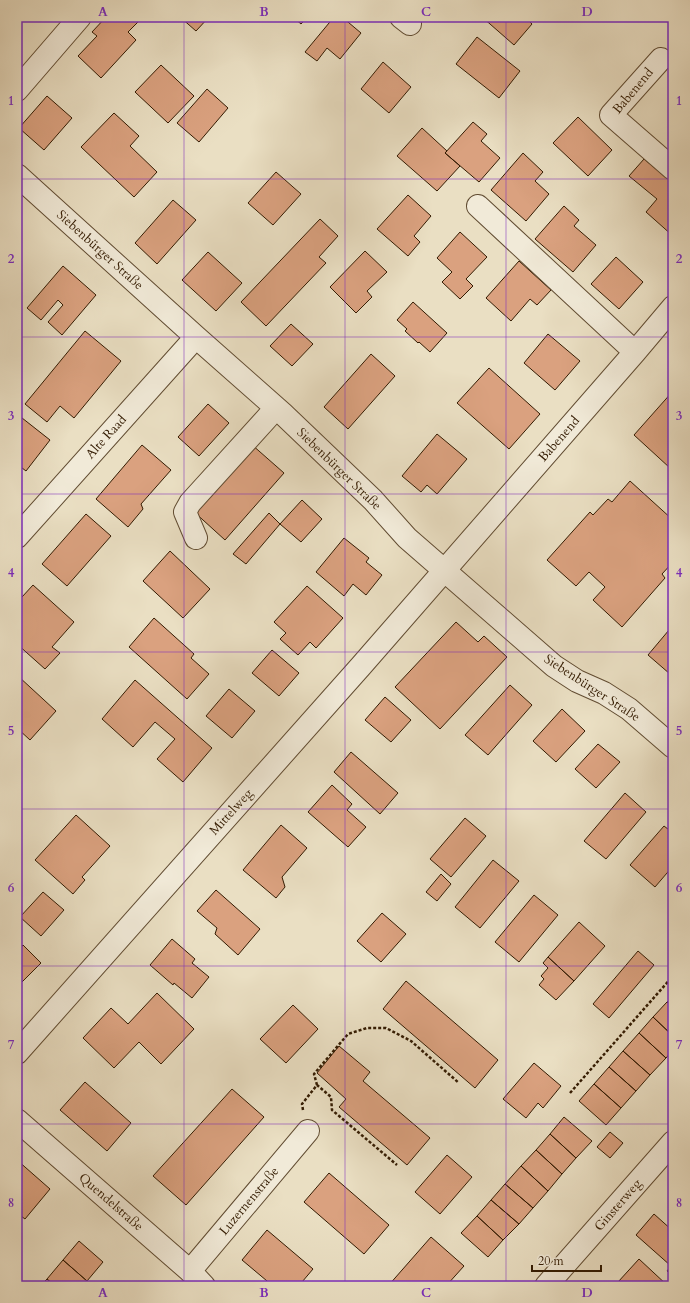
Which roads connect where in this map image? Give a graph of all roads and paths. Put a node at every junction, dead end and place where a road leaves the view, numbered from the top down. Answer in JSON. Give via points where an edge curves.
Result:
{"nodes":[{"id":1,"x":80,"y":17,"type":"edge"},
{"id":2,"x":661,"y":59,"type":"dead end"},
{"id":3,"x":17,"y":90,"type":"edge"},
{"id":4,"x":673,"y":169,"type":"edge"},
{"id":5,"x":17,"y":174,"type":"edge"},
{"id":6,"x":478,"y":206,"type":"dead end"},
{"id":7,"x":673,"y":307,"type":"edge"},
{"id":8,"x":196,"y":337,"type":"junction"},
{"id":9,"x":635,"y":352,"type":"junction"},
{"id":10,"x":276,"y":408,"type":"junction"},
{"id":11,"x":17,"y":537,"type":"edge"},
{"id":12,"x":196,"y":538,"type":"dead end"},
{"id":13,"x":444,"y":570,"type":"junction"},
{"id":14,"x":673,"y":747,"type":"edge"},
{"id":15,"x":673,"y":976,"type":"edge"},
{"id":16,"x":17,"y":1053,"type":"edge"},
{"id":17,"x":459,"y":1082,"type":"dead end"},
{"id":18,"x":317,"y":1085,"type":"junction"},
{"id":19,"x":570,"y":1093,"type":"dead end"},
{"id":20,"x":17,"y":1120,"type":"edge"},
{"id":21,"x":308,"y":1131,"type":"joint"},
{"id":22,"x":673,"y":1142,"type":"edge"},
{"id":23,"x":397,"y":1165,"type":"dead end"},
{"id":24,"x":197,"y":1278,"type":"edge"},
{"id":25,"x":546,"y":1286,"type":"edge"}],
"edges":[{"from":1,"to":3,"type":"street"},
{"from":2,"to":4,"type":"street","name":"Babenend","via":[[611,115]]},
{"from":5,"to":8,"type":"street","name":"Siebenbürger Straße"},
{"from":6,"to":9,"type":"street"},
{"from":7,"to":9,"type":"street","name":"Babenend"},
{"from":8,"to":10,"type":"street","name":"Siebenbürger Straße"},
{"from":8,"to":11,"type":"street","name":"Alte Raad"},
{"from":9,"to":13,"type":"street","name":"Babenend"},
{"from":10,"to":12,"type":"street","via":[[190,503],[185,512]]},
{"from":10,"to":13,"type":"street","name":"Siebenbürger Straße","via":[[373,500],[407,538]]},
{"from":13,"to":14,"type":"street","name":"Siebenbürger Straße","via":[[554,666],[604,692],[629,709]]},
{"from":13,"to":16,"type":"street","name":"Mittelweg"},
{"from":15,"to":19,"type":"path"},
{"from":17,"to":18,"type":"path","via":[[411,1041],[386,1028],[367,1028],[348,1034],[338,1045],[314,1074]]},
{"from":18,"to":21,"type":"path","via":[[302,1104]]},
{"from":18,"to":23,"type":"path","via":[[331,1097],[332,1110]]},
{"from":20,"to":24,"type":"street","name":"Quendelstraße"},
{"from":21,"to":24,"type":"street","name":"Luzernenstraße"},
{"from":22,"to":25,"type":"street","name":"Ginsterweg"}]}
